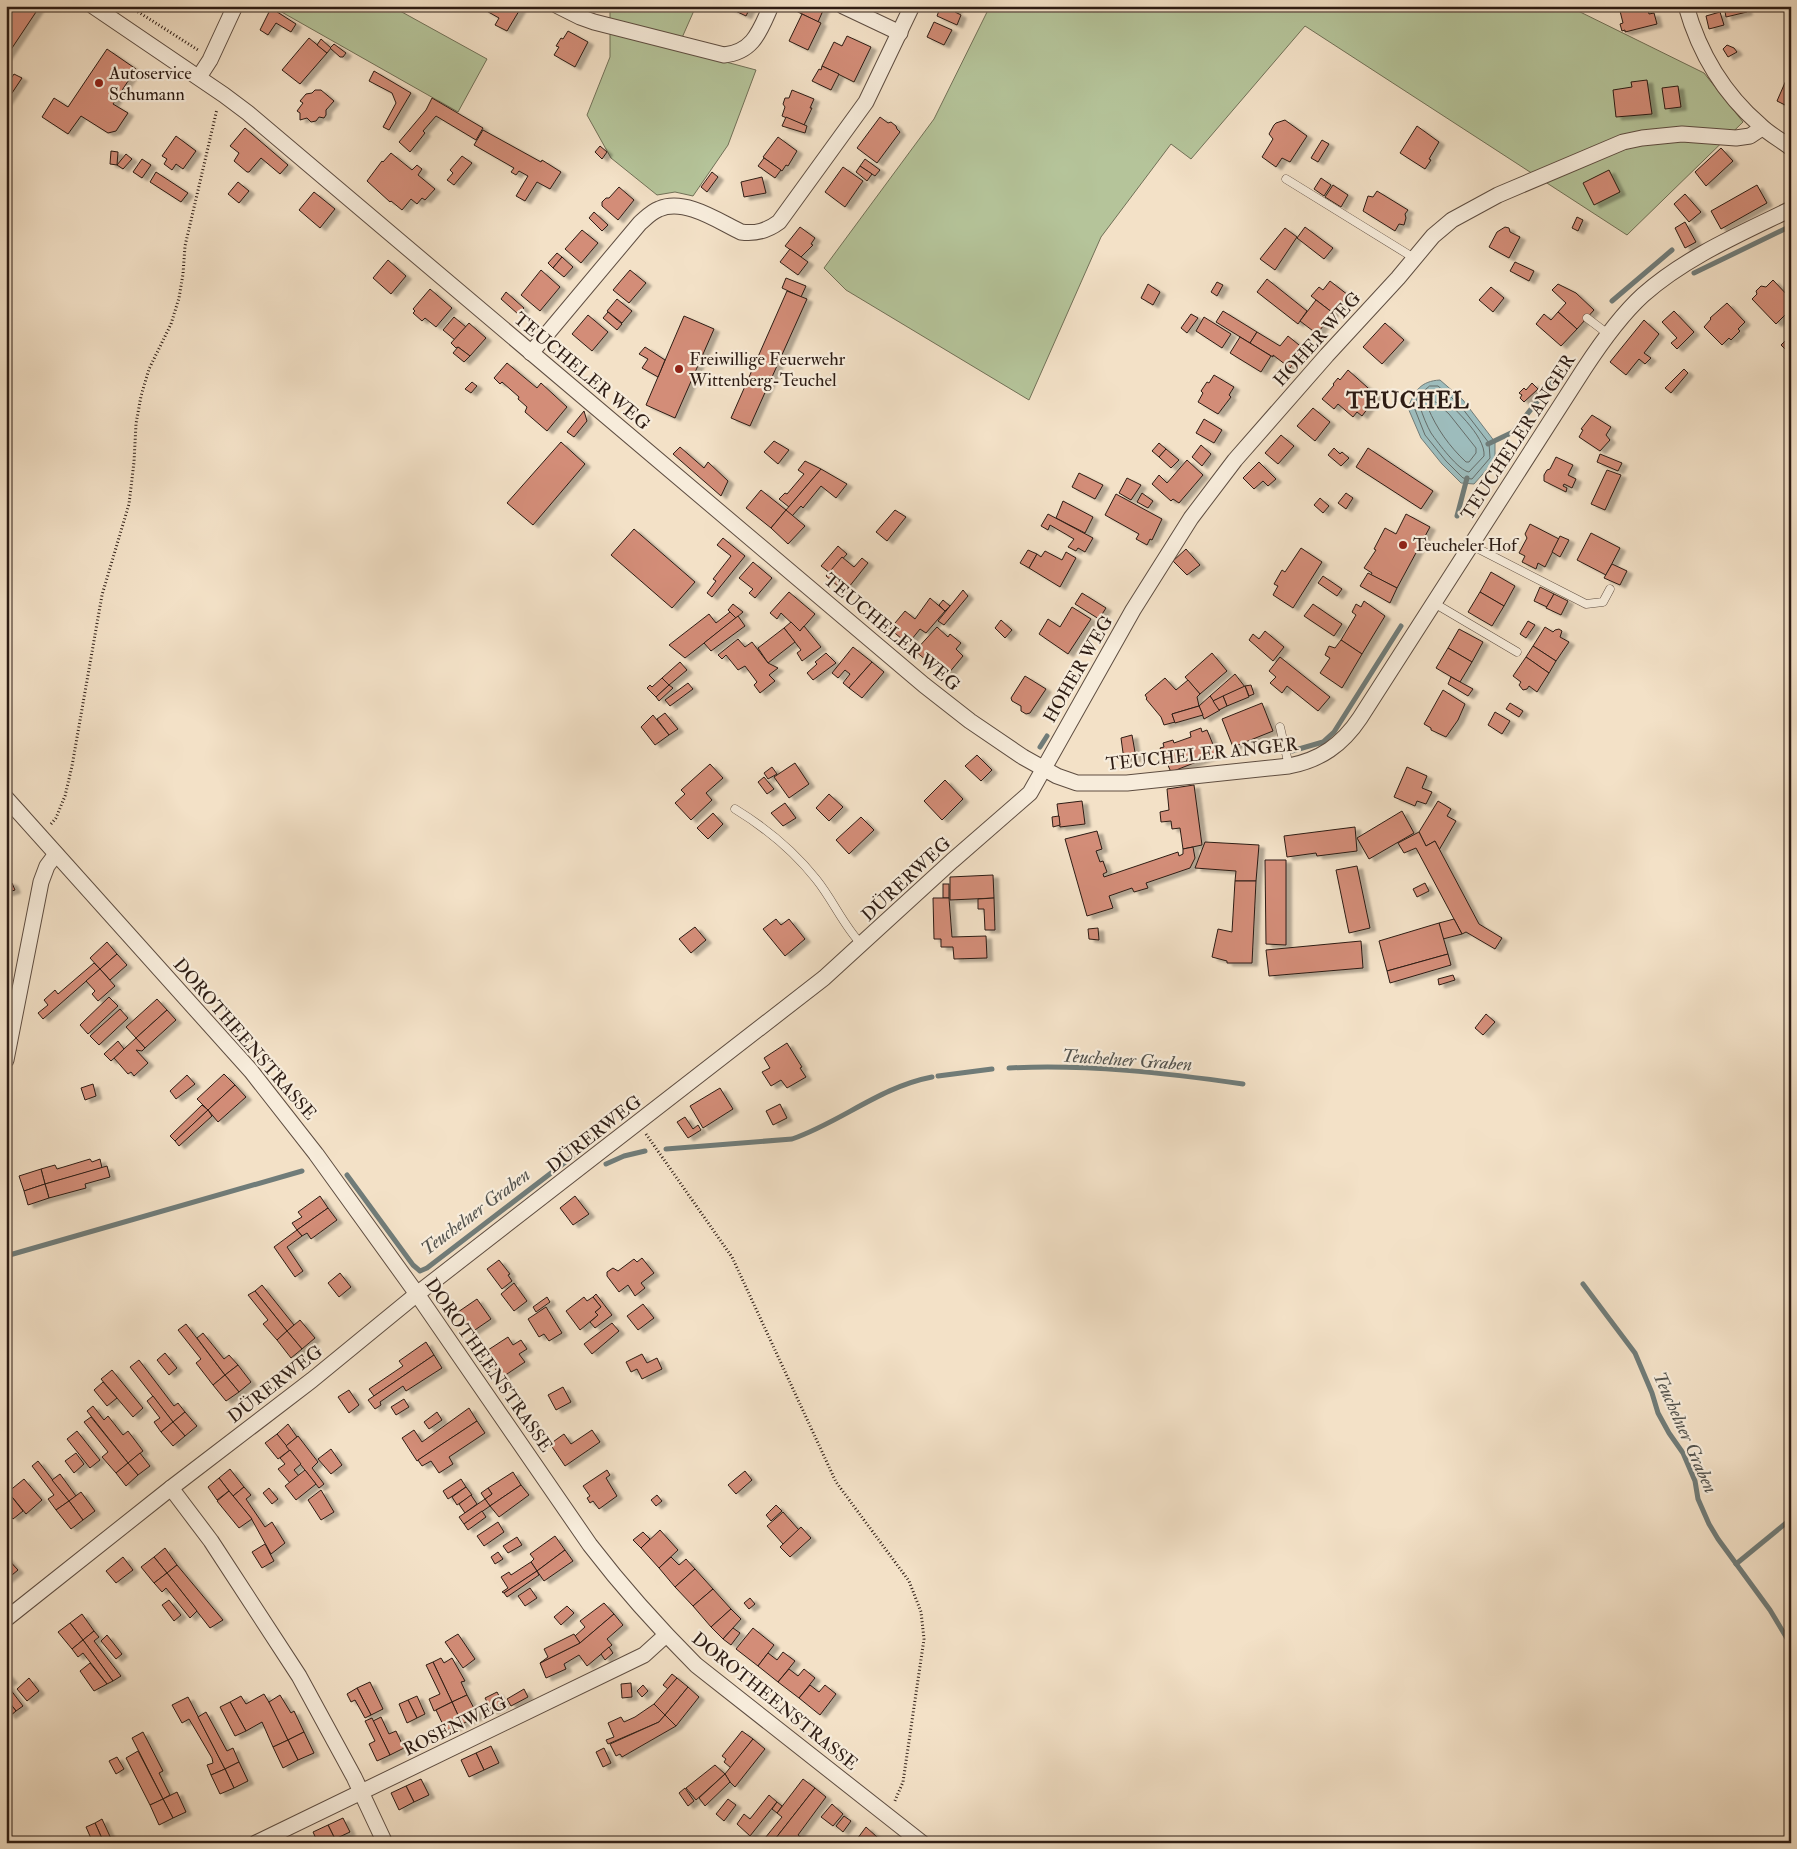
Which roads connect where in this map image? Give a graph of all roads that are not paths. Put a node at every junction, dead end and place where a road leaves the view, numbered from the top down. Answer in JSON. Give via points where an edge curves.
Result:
{"nodes":[{"id":1,"x":93,"y":6,"type":"edge"},
{"id":2,"x":236,"y":6,"type":"edge"},
{"id":3,"x":558,"y":6,"type":"edge"},
{"id":4,"x":771,"y":6,"type":"edge"},
{"id":5,"x":843,"y":6,"type":"edge"},
{"id":6,"x":912,"y":6,"type":"edge"},
{"id":7,"x":1686,"y":6,"type":"edge"},
{"id":8,"x":900,"y":33,"type":"junction"},
{"id":9,"x":199,"y":77,"type":"junction"},
{"id":10,"x":1762,"y":128,"type":"junction"},
{"id":11,"x":1791,"y":148,"type":"edge"},
{"id":12,"x":1286,"y":180,"type":"dead end"},
{"id":13,"x":1791,"y":209,"type":"edge"},
{"id":14,"x":1414,"y":258,"type":"junction"},
{"id":15,"x":1588,"y":318,"type":"dead end"},
{"id":16,"x":1608,"y":334,"type":"junction"},
{"id":17,"x":531,"y":353,"type":"junction"},
{"id":18,"x":1471,"y":545,"type":"junction"},
{"id":19,"x":1610,"y":589,"type":"dead end"},
{"id":20,"x":1434,"y":602,"type":"junction"},
{"id":21,"x":1517,"y":652,"type":"dead end"},
{"id":22,"x":1280,"y":727,"type":"dead end"},
{"id":23,"x":1289,"y":766,"type":"junction"},
{"id":24,"x":1043,"y":769,"type":"junction"},
{"id":25,"x":6,"y":798,"type":"edge"},
{"id":26,"x":735,"y":808,"type":"dead end"},
{"id":27,"x":56,"y":854,"type":"junction"},
{"id":28,"x":862,"y":945,"type":"junction"},
{"id":29,"x":6,"y":1060,"type":"edge"},
{"id":30,"x":418,"y":1294,"type":"junction"},
{"id":31,"x":171,"y":1488,"type":"junction"},
{"id":32,"x":6,"y":1619,"type":"edge"},
{"id":33,"x":666,"y":1635,"type":"junction"},
{"id":34,"x":361,"y":1793,"type":"junction"},
{"id":35,"x":256,"y":1843,"type":"edge"},
{"id":36,"x":384,"y":1843,"type":"edge"},
{"id":37,"x":922,"y":1843,"type":"edge"}],
"edges":[{"from":1,"to":9,"type":"street","name":"TEUCHELER WEG"},
{"from":2,"to":9,"type":"street"},
{"from":3,"to":4,"type":"street","via":[[594,22],[724,55],[740,52],[752,43]]},
{"from":5,"to":8,"type":"street"},
{"from":6,"to":8,"type":"street"},
{"from":7,"to":10,"type":"street","via":[[1705,56],[1728,91]]},
{"from":8,"to":17,"type":"street","via":[[866,102],[779,222],[765,231],[749,233],[690,209],[668,206],[658,209],[640,223]]},
{"from":9,"to":17,"type":"street","name":"TEUCHELER WEG"},
{"from":10,"to":11,"type":"street"},
{"from":10,"to":14,"type":"street","name":"HOHER WEG","via":[[1750,136],[1736,138],[1667,134],[1616,145],[1472,208],[1433,236]]},
{"from":12,"to":14,"type":"lane"},
{"from":13,"to":16,"type":"street","name":"TEUCHELER ANGER","via":[[1676,270],[1643,296]]},
{"from":14,"to":24,"type":"street","name":"HOHER WEG","via":[[1235,460],[1191,518],[1133,610]]},
{"from":15,"to":16,"type":"lane"},
{"from":16,"to":18,"type":"street","name":"TEUCHELER ANGER"},
{"from":17,"to":24,"type":"street","name":"TEUCHELER WEG","via":[[924,685],[997,740]]},
{"from":18,"to":19,"type":"lane","via":[[1586,604],[1603,602]]},
{"from":18,"to":20,"type":"street","name":"TEUCHELER ANGER"},
{"from":20,"to":21,"type":"lane"},
{"from":20,"to":23,"type":"street","name":"TEUCHELER ANGER","via":[[1352,731],[1324,755]]},
{"from":22,"to":23,"type":"lane"},
{"from":23,"to":24,"type":"street","name":"TEUCHELER ANGER","via":[[1127,784],[1077,783]]},
{"from":24,"to":28,"type":"street","name":"DÜRERWEG","via":[[1030,792]]},
{"from":25,"to":27,"type":"street","name":"DOROTHEENSTRASSE"},
{"from":26,"to":28,"type":"lane","via":[[770,832],[816,879]]},
{"from":27,"to":29,"type":"street","via":[[41,882]]},
{"from":27,"to":30,"type":"street","name":"DOROTHEENSTRASSE","via":[[285,1112]]},
{"from":28,"to":30,"type":"street","name":"DÜRERWEG","via":[[793,1003]]},
{"from":30,"to":31,"type":"street","name":"DÜRERWEG"},
{"from":30,"to":33,"type":"street","name":"DOROTHEENSTRASSE","via":[[590,1545]]},
{"from":31,"to":32,"type":"street","name":"DÜRERWEG"},
{"from":31,"to":34,"type":"street","via":[[211,1541],[299,1676]]},
{"from":33,"to":34,"type":"street","name":"ROSENWEG","via":[[644,1655]]},
{"from":33,"to":37,"type":"street","name":"DOROTHEENSTRASSE","via":[[703,1670]]},
{"from":34,"to":35,"type":"street","name":"ROSENWEG"},
{"from":34,"to":36,"type":"street"}]}
